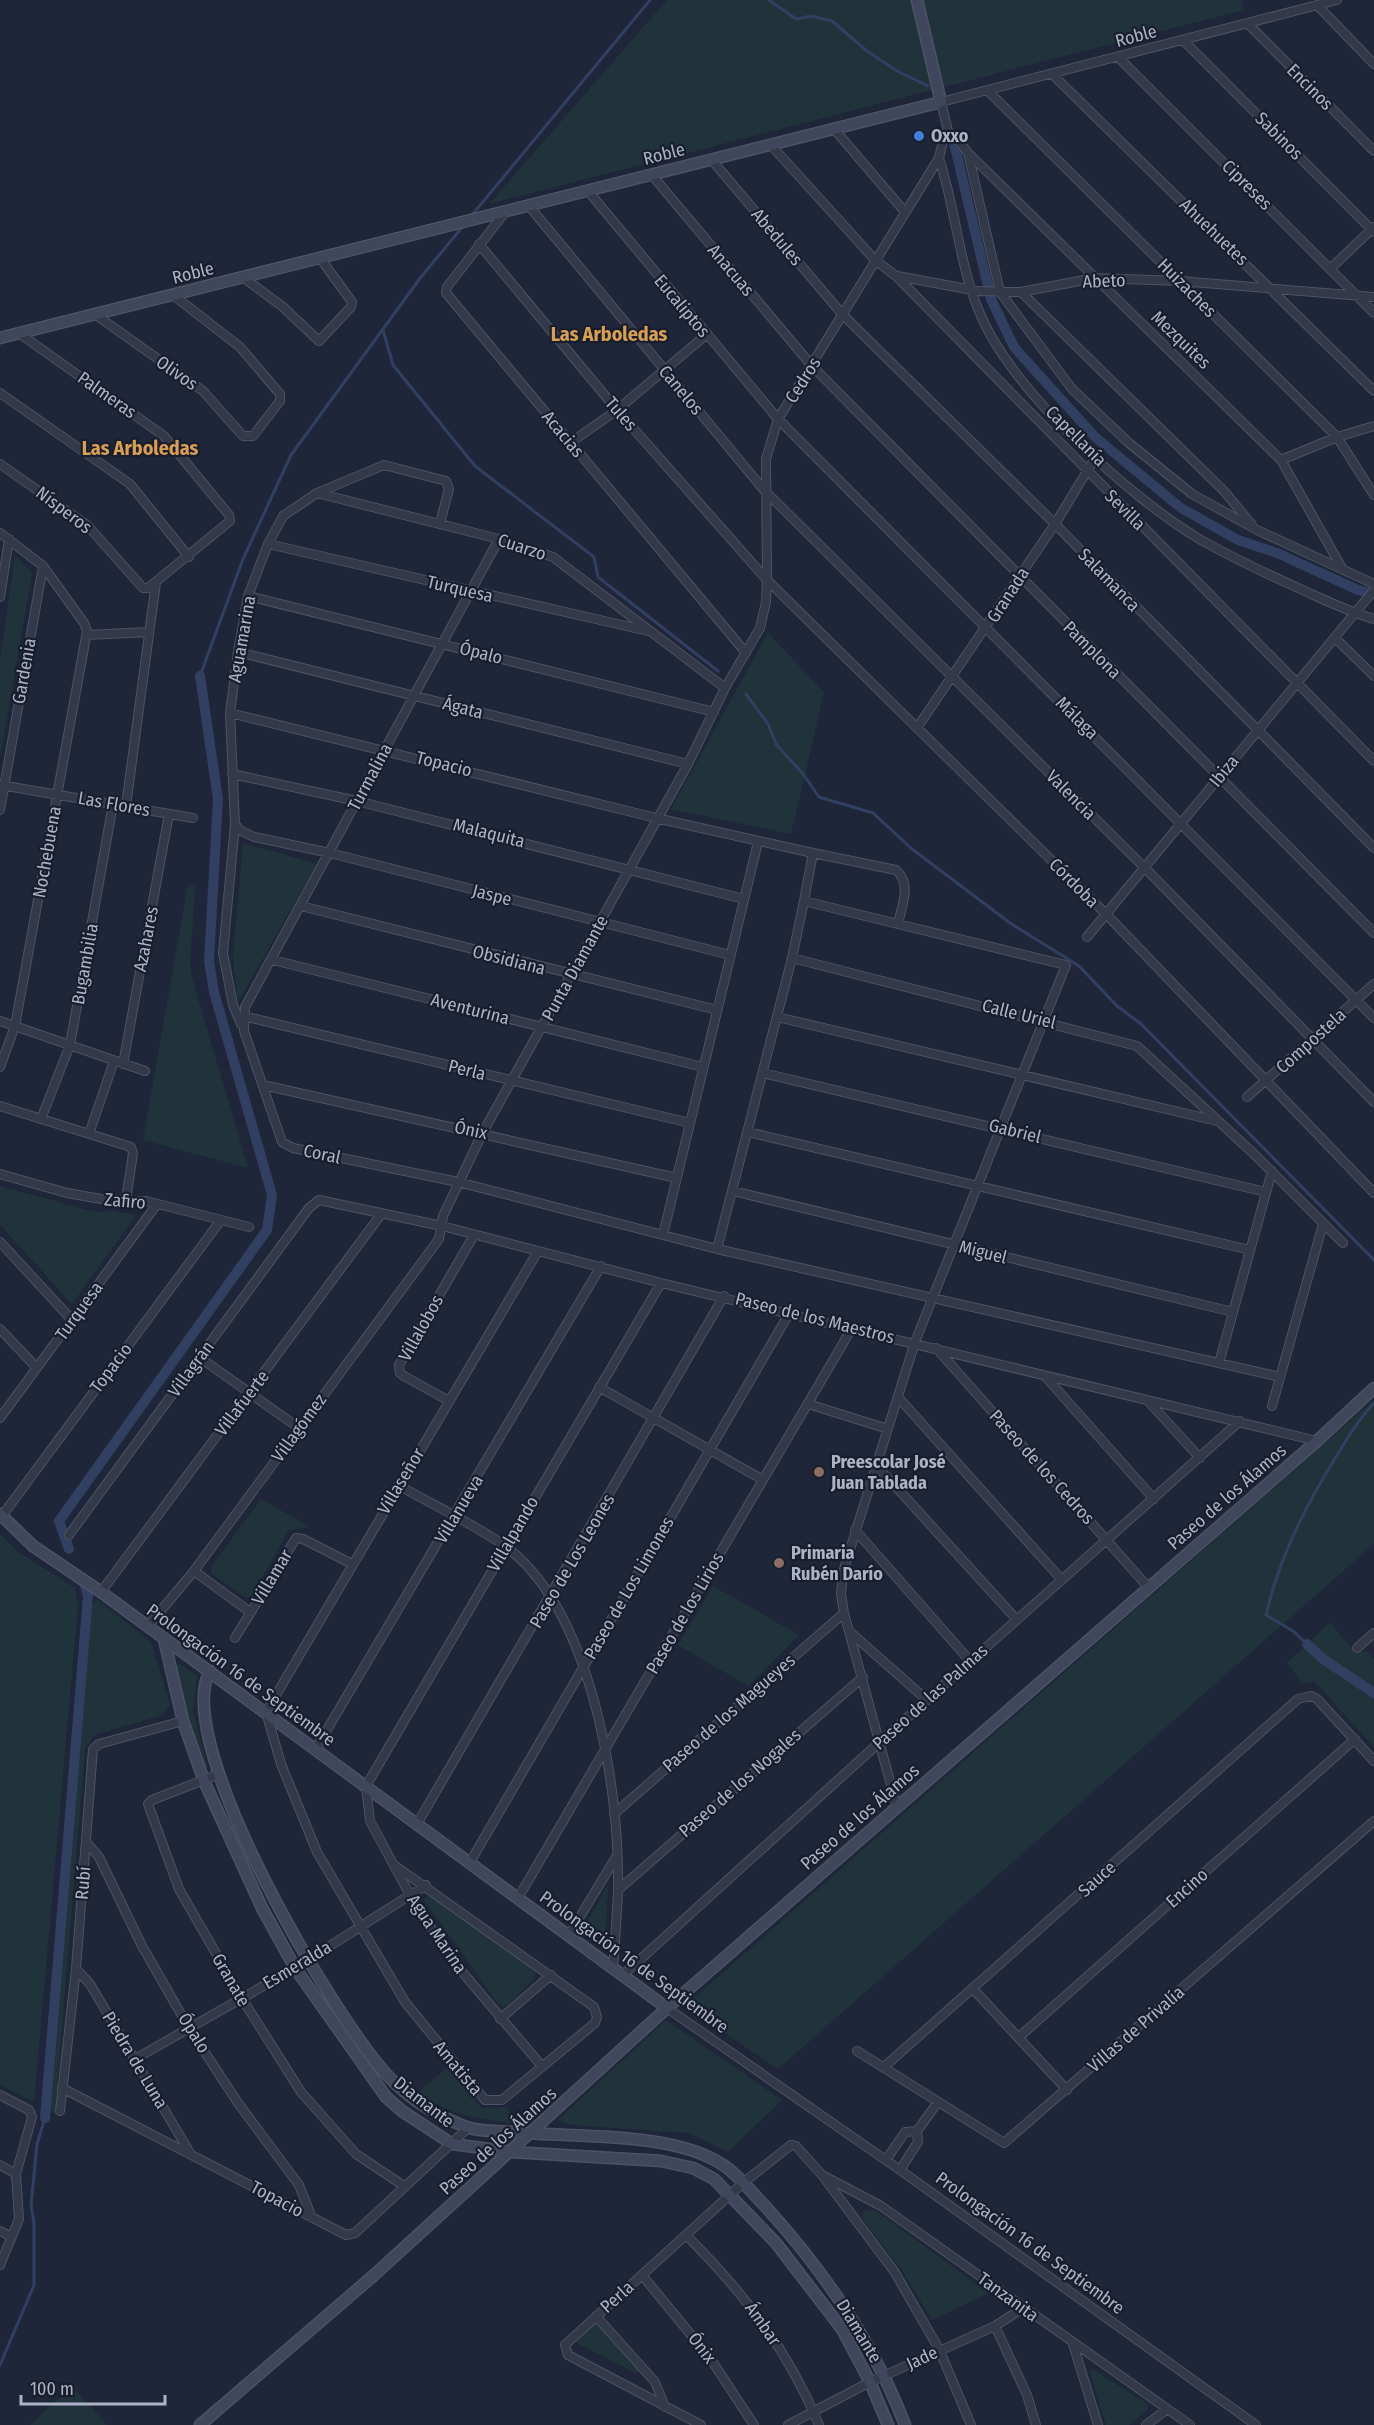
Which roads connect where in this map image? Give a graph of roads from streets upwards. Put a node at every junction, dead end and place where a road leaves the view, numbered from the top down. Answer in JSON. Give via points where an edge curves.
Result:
{"nodes":[{"id":1,"x":917,"y":0,"type":"edge"},
{"id":2,"x":1336,"y":0,"type":"edge"},
{"id":3,"x":1317,"y":5,"type":"junction"},
{"id":4,"x":1247,"y":23,"type":"junction"},
{"id":5,"x":1183,"y":40,"type":"junction"},
{"id":6,"x":1118,"y":57,"type":"junction"},
{"id":7,"x":1374,"y":64,"type":"edge"},
{"id":8,"x":1052,"y":74,"type":"junction"},
{"id":9,"x":987,"y":90,"type":"junction"},
{"id":10,"x":941,"y":102,"type":"junction"},
{"id":11,"x":834,"y":129,"type":"junction"},
{"id":12,"x":950,"y":135,"type":"junction"},
{"id":13,"x":770,"y":144,"type":"junction"},
{"id":14,"x":1374,"y":151,"type":"edge"},
{"id":15,"x":968,"y":153,"type":"junction"},
{"id":16,"x":939,"y":158,"type":"junction"},
{"id":17,"x":711,"y":159,"type":"junction"},
{"id":18,"x":651,"y":174,"type":"junction"},
{"id":19,"x":588,"y":191,"type":"junction"},
{"id":20,"x":529,"y":206,"type":"junction"},
{"id":21,"x":506,"y":211,"type":"junction"},
{"id":22,"x":905,"y":212,"type":"junction"},
{"id":23,"x":1373,"y":230,"type":"edge"},
{"id":24,"x":479,"y":244,"type":"junction"},
{"id":25,"x":320,"y":258,"type":"junction"},
{"id":26,"x":875,"y":260,"type":"junction"},
{"id":27,"x":1331,"y":268,"type":"junction"},
{"id":28,"x":896,"y":276,"type":"junction"},
{"id":29,"x":244,"y":278,"type":"junction"},
{"id":30,"x":1095,"y":278,"type":"junction"},
{"id":31,"x":1180,"y":281,"type":"junction"},
{"id":32,"x":1271,"y":288,"type":"junction"},
{"id":33,"x":975,"y":291,"type":"junction"},
{"id":34,"x":996,"y":292,"type":"junction"},
{"id":35,"x":1022,"y":292,"type":"junction"},
{"id":36,"x":173,"y":295,"type":"junction"},
{"id":37,"x":1355,"y":295,"type":"junction"},
{"id":38,"x":1374,"y":297,"type":"edge"},
{"id":39,"x":1374,"y":313,"type":"edge"},
{"id":40,"x":842,"y":314,"type":"junction"},
{"id":41,"x":96,"y":315,"type":"junction"},
{"id":42,"x":20,"y":334,"type":"junction"},
{"id":43,"x":706,"y":334,"type":"junction"},
{"id":44,"x":0,"y":338,"type":"edge"},
{"id":45,"x":812,"y":366,"type":"junction"},
{"id":46,"x":664,"y":370,"type":"junction"},
{"id":47,"x":1374,"y":392,"type":"edge"},
{"id":48,"x":0,"y":393,"type":"edge"},
{"id":49,"x":617,"y":410,"type":"junction"},
{"id":50,"x":778,"y":419,"type":"junction"},
{"id":51,"x":1374,"y":426,"type":"edge"},
{"id":52,"x":1337,"y":437,"type":"junction"},
{"id":53,"x":570,"y":443,"type":"junction"},
{"id":54,"x":1095,"y":458,"type":"junction"},
{"id":55,"x":1281,"y":460,"type":"junction"},
{"id":56,"x":0,"y":464,"type":"edge"},
{"id":57,"x":1088,"y":472,"type":"junction"},
{"id":58,"x":764,"y":490,"type":"junction"},
{"id":59,"x":317,"y":494,"type":"junction"},
{"id":60,"x":1374,"y":495,"type":"edge"},
{"id":61,"x":440,"y":523,"type":"junction"},
{"id":62,"x":1055,"y":524,"type":"junction"},
{"id":63,"x":1257,"y":530,"type":"junction"},
{"id":64,"x":0,"y":532,"type":"edge"},
{"id":65,"x":9,"y":539,"type":"junction"},
{"id":66,"x":499,"y":539,"type":"junction"},
{"id":67,"x":268,"y":544,"type":"junction"},
{"id":68,"x":189,"y":557,"type":"junction"},
{"id":69,"x":43,"y":567,"type":"junction"},
{"id":70,"x":1343,"y":571,"type":"junction"},
{"id":71,"x":1019,"y":577,"type":"junction"},
{"id":72,"x":767,"y":580,"type":"junction"},
{"id":73,"x":156,"y":582,"type":"junction"},
{"id":74,"x":1374,"y":584,"type":"edge"},
{"id":75,"x":470,"y":591,"type":"junction"},
{"id":76,"x":1374,"y":591,"type":"edge"},
{"id":77,"x":0,"y":597,"type":"edge"},
{"id":78,"x":248,"y":597,"type":"junction"},
{"id":79,"x":1359,"y":610,"type":"junction"},
{"id":80,"x":1374,"y":618,"type":"edge"},
{"id":81,"x":987,"y":628,"type":"junction"},
{"id":82,"x":149,"y":632,"type":"junction"},
{"id":83,"x":652,"y":632,"type":"junction"},
{"id":84,"x":87,"y":635,"type":"junction"},
{"id":85,"x":1336,"y":639,"type":"junction"},
{"id":86,"x":443,"y":643,"type":"junction"},
{"id":87,"x":238,"y":652,"type":"junction"},
{"id":88,"x":746,"y":653,"type":"junction"},
{"id":89,"x":1374,"y":676,"type":"edge"},
{"id":90,"x":951,"y":677,"type":"junction"},
{"id":91,"x":1298,"y":684,"type":"junction"},
{"id":92,"x":725,"y":688,"type":"junction"},
{"id":93,"x":413,"y":696,"type":"junction"},
{"id":94,"x":714,"y":712,"type":"junction"},
{"id":95,"x":231,"y":713,"type":"junction"},
{"id":96,"x":917,"y":728,"type":"junction"},
{"id":97,"x":1257,"y":732,"type":"junction"},
{"id":98,"x":385,"y":749,"type":"junction"},
{"id":99,"x":1374,"y":761,"type":"edge"},
{"id":100,"x":688,"y":764,"type":"junction"},
{"id":101,"x":232,"y":774,"type":"junction"},
{"id":102,"x":1219,"y":777,"type":"junction"},
{"id":103,"x":2,"y":785,"type":"edge"},
{"id":104,"x":58,"y":794,"type":"junction"},
{"id":105,"x":357,"y":801,"type":"junction"},
{"id":106,"x":114,"y":804,"type":"junction"},
{"id":107,"x":126,"y":806,"type":"junction"},
{"id":108,"x":0,"y":810,"type":"edge"},
{"id":109,"x":169,"y":814,"type":"junction"},
{"id":110,"x":193,"y":818,"type":"dead end"},
{"id":111,"x":656,"y":818,"type":"junction"},
{"id":112,"x":235,"y":824,"type":"junction"},
{"id":113,"x":1182,"y":824,"type":"junction"},
{"id":114,"x":758,"y":842,"type":"junction"},
{"id":115,"x":1374,"y":848,"type":"edge"},
{"id":116,"x":330,"y":853,"type":"junction"},
{"id":117,"x":813,"y":853,"type":"junction"},
{"id":118,"x":630,"y":869,"type":"junction"},
{"id":119,"x":1146,"y":869,"type":"junction"},
{"id":120,"x":744,"y":899,"type":"junction"},
{"id":121,"x":804,"y":901,"type":"junction"},
{"id":122,"x":301,"y":906,"type":"junction"},
{"id":123,"x":1106,"y":914,"type":"junction"},
{"id":124,"x":600,"y":922,"type":"junction"},
{"id":125,"x":898,"y":924,"type":"junction"},
{"id":126,"x":1374,"y":933,"type":"edge"},
{"id":127,"x":1087,"y":937,"type":"dead end"},
{"id":128,"x":730,"y":955,"type":"junction"},
{"id":129,"x":792,"y":958,"type":"junction"},
{"id":130,"x":273,"y":960,"type":"junction"},
{"id":131,"x":570,"y":975,"type":"junction"},
{"id":132,"x":1374,"y":984,"type":"edge"},
{"id":133,"x":1357,"y":1000,"type":"junction"},
{"id":134,"x":717,"y":1010,"type":"junction"},
{"id":135,"x":243,"y":1016,"type":"junction"},
{"id":136,"x":777,"y":1017,"type":"junction"},
{"id":137,"x":1374,"y":1018,"type":"edge"},
{"id":138,"x":1043,"y":1020,"type":"junction"},
{"id":139,"x":0,"y":1021,"type":"edge"},
{"id":140,"x":15,"y":1026,"type":"junction"},
{"id":141,"x":542,"y":1027,"type":"junction"},
{"id":142,"x":244,"y":1031,"type":"junction"},
{"id":143,"x":1313,"y":1039,"type":"junction"},
{"id":144,"x":70,"y":1046,"type":"junction"},
{"id":145,"x":114,"y":1061,"type":"junction"},
{"id":146,"x":123,"y":1064,"type":"junction"},
{"id":147,"x":0,"y":1067,"type":"edge"},
{"id":148,"x":703,"y":1067,"type":"junction"},
{"id":149,"x":145,"y":1071,"type":"dead end"},
{"id":150,"x":763,"y":1073,"type":"junction"},
{"id":151,"x":1021,"y":1075,"type":"junction"},
{"id":152,"x":512,"y":1081,"type":"junction"},
{"id":153,"x":1267,"y":1081,"type":"junction"},
{"id":154,"x":263,"y":1085,"type":"junction"},
{"id":155,"x":1247,"y":1097,"type":"dead end"},
{"id":156,"x":1374,"y":1102,"type":"edge"},
{"id":157,"x":0,"y":1106,"type":"edge"},
{"id":158,"x":41,"y":1119,"type":"junction"},
{"id":159,"x":1219,"y":1121,"type":"junction"},
{"id":160,"x":690,"y":1123,"type":"junction"},
{"id":161,"x":1000,"y":1128,"type":"junction"},
{"id":162,"x":483,"y":1132,"type":"junction"},
{"id":163,"x":748,"y":1132,"type":"junction"},
{"id":164,"x":89,"y":1134,"type":"junction"},
{"id":165,"x":1272,"y":1172,"type":"junction"},
{"id":166,"x":0,"y":1174,"type":"edge"},
{"id":167,"x":677,"y":1178,"type":"junction"},
{"id":168,"x":458,"y":1182,"type":"junction"},
{"id":169,"x":978,"y":1186,"type":"junction"},
{"id":170,"x":733,"y":1191,"type":"junction"},
{"id":171,"x":1266,"y":1192,"type":"junction"},
{"id":172,"x":1374,"y":1192,"type":"edge"},
{"id":173,"x":126,"y":1200,"type":"junction"},
{"id":174,"x":313,"y":1203,"type":"joint"},
{"id":175,"x":157,"y":1204,"type":"junction"},
{"id":176,"x":382,"y":1213,"type":"junction"},
{"id":177,"x":221,"y":1220,"type":"junction"},
{"id":178,"x":1323,"y":1224,"type":"junction"},
{"id":179,"x":442,"y":1226,"type":"junction"},
{"id":180,"x":249,"y":1227,"type":"dead end"},
{"id":181,"x":474,"y":1234,"type":"junction"},
{"id":182,"x":663,"y":1235,"type":"junction"},
{"id":183,"x":0,"y":1242,"type":"edge"},
{"id":184,"x":1343,"y":1243,"type":"dead end"},
{"id":185,"x":954,"y":1245,"type":"junction"},
{"id":186,"x":717,"y":1249,"type":"junction"},
{"id":187,"x":1250,"y":1250,"type":"junction"},
{"id":188,"x":538,"y":1251,"type":"junction"},
{"id":189,"x":601,"y":1266,"type":"junction"},
{"id":190,"x":662,"y":1283,"type":"junction"},
{"id":191,"x":724,"y":1296,"type":"junction"},
{"id":192,"x":932,"y":1298,"type":"junction"},
{"id":193,"x":790,"y":1312,"type":"junction"},
{"id":194,"x":1233,"y":1312,"type":"junction"},
{"id":195,"x":72,"y":1320,"type":"junction"},
{"id":196,"x":852,"y":1328,"type":"junction"},
{"id":197,"x":0,"y":1329,"type":"edge"},
{"id":198,"x":915,"y":1342,"type":"junction"},
{"id":199,"x":936,"y":1347,"type":"junction"},
{"id":200,"x":199,"y":1357,"type":"junction"},
{"id":201,"x":1219,"y":1363,"type":"junction"},
{"id":202,"x":37,"y":1368,"type":"junction"},
{"id":203,"x":1043,"y":1374,"type":"junction"},
{"id":204,"x":1280,"y":1377,"type":"junction"},
{"id":205,"x":599,"y":1388,"type":"junction"},
{"id":206,"x":1374,"y":1388,"type":"edge"},
{"id":207,"x":249,"y":1394,"type":"junction"},
{"id":208,"x":898,"y":1397,"type":"junction"},
{"id":209,"x":1147,"y":1400,"type":"junction"},
{"id":210,"x":449,"y":1401,"type":"junction"},
{"id":211,"x":808,"y":1404,"type":"junction"},
{"id":212,"x":1272,"y":1406,"type":"dead end"},
{"id":213,"x":0,"y":1418,"type":"edge"},
{"id":214,"x":655,"y":1419,"type":"junction"},
{"id":215,"x":1240,"y":1421,"type":"junction"},
{"id":216,"x":298,"y":1428,"type":"junction"},
{"id":217,"x":888,"y":1429,"type":"junction"},
{"id":218,"x":1317,"y":1441,"type":"junction"},
{"id":219,"x":710,"y":1450,"type":"junction"},
{"id":220,"x":1200,"y":1458,"type":"junction"},
{"id":221,"x":876,"y":1465,"type":"junction"},
{"id":222,"x":763,"y":1480,"type":"junction"},
{"id":223,"x":398,"y":1485,"type":"junction"},
{"id":224,"x":1154,"y":1499,"type":"junction"},
{"id":225,"x":1,"y":1515,"type":"edge"},
{"id":226,"x":454,"y":1517,"type":"junction"},
{"id":227,"x":855,"y":1530,"type":"junction"},
{"id":228,"x":69,"y":1534,"type":"dead end"},
{"id":229,"x":1107,"y":1540,"type":"junction"},
{"id":230,"x":505,"y":1547,"type":"junction"},
{"id":231,"x":352,"y":1564,"type":"junction"},
{"id":232,"x":194,"y":1571,"type":"junction"},
{"id":233,"x":1062,"y":1580,"type":"junction"},
{"id":234,"x":1148,"y":1587,"type":"junction"},
{"id":235,"x":101,"y":1592,"type":"junction"},
{"id":236,"x":550,"y":1598,"type":"junction"},
{"id":237,"x":250,"y":1612,"type":"junction"},
{"id":238,"x":844,"y":1613,"type":"junction"},
{"id":239,"x":1017,"y":1620,"type":"junction"},
{"id":240,"x":147,"y":1627,"type":"junction"},
{"id":241,"x":849,"y":1630,"type":"junction"},
{"id":242,"x":1374,"y":1634,"type":"edge"},
{"id":243,"x":235,"y":1638,"type":"dead end"},
{"id":244,"x":164,"y":1640,"type":"junction"},
{"id":245,"x":1367,"y":1640,"type":"junction"},
{"id":246,"x":1374,"y":1647,"type":"edge"},
{"id":247,"x":1357,"y":1648,"type":"dead end"},
{"id":248,"x":970,"y":1661,"type":"junction"},
{"id":249,"x":584,"y":1666,"type":"junction"},
{"id":250,"x":210,"y":1671,"type":"junction"},
{"id":251,"x":862,"y":1677,"type":"junction"},
{"id":252,"x":927,"y":1700,"type":"junction"},
{"id":253,"x":266,"y":1712,"type":"junction"},
{"id":254,"x":183,"y":1721,"type":"junction"},
{"id":255,"x":1355,"y":1739,"type":"junction"},
{"id":256,"x":880,"y":1741,"type":"junction"},
{"id":257,"x":315,"y":1750,"type":"junction"},
{"id":258,"x":604,"y":1751,"type":"junction"},
{"id":259,"x":1374,"y":1761,"type":"edge"},
{"id":260,"x":219,"y":1774,"type":"junction"},
{"id":261,"x":204,"y":1780,"type":"junction"},
{"id":262,"x":366,"y":1786,"type":"junction"},
{"id":263,"x":897,"y":1807,"type":"junction"},
{"id":264,"x":614,"y":1814,"type":"junction"},
{"id":265,"x":1374,"y":1821,"type":"edge"},
{"id":266,"x":417,"y":1824,"type":"junction"},
{"id":267,"x":86,"y":1842,"type":"junction"},
{"id":268,"x":617,"y":1856,"type":"junction"},
{"id":269,"x":469,"y":1864,"type":"junction"},
{"id":270,"x":394,"y":1865,"type":"junction"},
{"id":271,"x":426,"y":1886,"type":"junction"},
{"id":272,"x":618,"y":1890,"type":"junction"},
{"id":273,"x":411,"y":1897,"type":"junction"},
{"id":274,"x":518,"y":1898,"type":"junction"},
{"id":275,"x":360,"y":1927,"type":"junction"},
{"id":276,"x":569,"y":1935,"type":"junction"},
{"id":277,"x":306,"y":1960,"type":"junction"},
{"id":278,"x":295,"y":1968,"type":"junction"},
{"id":279,"x":613,"y":1968,"type":"junction"},
{"id":280,"x":76,"y":1969,"type":"junction"},
{"id":281,"x":551,"y":1975,"type":"junction"},
{"id":282,"x":623,"y":1975,"type":"junction"},
{"id":283,"x":973,"y":1989,"type":"junction"},
{"id":284,"x":241,"y":1997,"type":"junction"},
{"id":285,"x":667,"y":2008,"type":"junction"},
{"id":286,"x":500,"y":2019,"type":"junction"},
{"id":287,"x":189,"y":2028,"type":"junction"},
{"id":288,"x":1019,"y":2037,"type":"junction"},
{"id":289,"x":857,"y":2051,"type":"dead end"},
{"id":290,"x":135,"y":2059,"type":"junction"},
{"id":291,"x":541,"y":2065,"type":"junction"},
{"id":292,"x":884,"y":2067,"type":"junction"},
{"id":293,"x":62,"y":2088,"type":"junction"},
{"id":294,"x":1067,"y":2090,"type":"junction"},
{"id":295,"x":0,"y":2095,"type":"edge"},
{"id":296,"x":938,"y":2102,"type":"junction"},
{"id":297,"x":60,"y":2111,"type":"dead end"},
{"id":298,"x":468,"y":2128,"type":"junction"},
{"id":299,"x":917,"y":2131,"type":"junction"},
{"id":300,"x":532,"y":2134,"type":"junction"},
{"id":301,"x":618,"y":2139,"type":"junction"},
{"id":302,"x":452,"y":2144,"type":"junction"},
{"id":303,"x":793,"y":2145,"type":"joint"},
{"id":304,"x":512,"y":2152,"type":"junction"},
{"id":305,"x":191,"y":2155,"type":"junction"},
{"id":306,"x":616,"y":2158,"type":"junction"},
{"id":307,"x":886,"y":2160,"type":"junction"},
{"id":308,"x":0,"y":2165,"type":"edge"},
{"id":309,"x":900,"y":2170,"type":"junction"},
{"id":310,"x":16,"y":2174,"type":"junction"},
{"id":311,"x":822,"y":2175,"type":"junction"},
{"id":312,"x":743,"y":2183,"type":"junction"},
{"id":313,"x":404,"y":2186,"type":"junction"},
{"id":314,"x":731,"y":2195,"type":"junction"},
{"id":315,"x":312,"y":2218,"type":"junction"},
{"id":316,"x":0,"y":2231,"type":"edge"},
{"id":317,"x":687,"y":2236,"type":"junction"},
{"id":318,"x":12,"y":2237,"type":"junction"},
{"id":319,"x":0,"y":2265,"type":"edge"},
{"id":320,"x":642,"y":2276,"type":"junction"},
{"id":321,"x":1023,"y":2308,"type":"junction"},
{"id":322,"x":596,"y":2316,"type":"junction"},
{"id":323,"x":995,"y":2326,"type":"junction"},
{"id":324,"x":1073,"y":2344,"type":"junction"},
{"id":325,"x":939,"y":2349,"type":"junction"},
{"id":326,"x":884,"y":2376,"type":"junction"},
{"id":327,"x":870,"y":2382,"type":"junction"},
{"id":328,"x":665,"y":2407,"type":"junction"},
{"id":329,"x":1166,"y":2410,"type":"junction"},
{"id":330,"x":813,"y":2411,"type":"junction"},
{"id":331,"x":200,"y":2425,"type":"edge"},
{"id":332,"x":701,"y":2425,"type":"edge"},
{"id":333,"x":754,"y":2425,"type":"edge"},
{"id":334,"x":788,"y":2425,"type":"edge"},
{"id":335,"x":819,"y":2425,"type":"edge"},
{"id":336,"x":888,"y":2425,"type":"edge"},
{"id":337,"x":905,"y":2425,"type":"edge"},
{"id":338,"x":971,"y":2425,"type":"edge"},
{"id":339,"x":1036,"y":2425,"type":"edge"},
{"id":340,"x":1098,"y":2425,"type":"edge"},
{"id":341,"x":1146,"y":2425,"type":"edge"},
{"id":342,"x":1190,"y":2425,"type":"edge"},
{"id":343,"x":1256,"y":2425,"type":"edge"}],
"edges":[{"from":1,"to":10,"type":"street"},
{"from":2,"to":3,"type":"street","name":"Roble"},
{"from":3,"to":4,"type":"street","name":"Roble"},
{"from":3,"to":7,"type":"street"},
{"from":4,"to":5,"type":"street","name":"Roble"},
{"from":4,"to":14,"type":"street","name":"Encinos"},
{"from":5,"to":6,"type":"street","name":"Roble"},
{"from":5,"to":23,"type":"street","name":"Sabinos"},
{"from":6,"to":8,"type":"street","name":"Roble"},
{"from":6,"to":27,"type":"street","name":"Cipreses"},
{"from":8,"to":9,"type":"street","name":"Roble"},
{"from":8,"to":32,"type":"street","name":"Ahuehuetes"},
{"from":9,"to":10,"type":"street","name":"Roble"},
{"from":9,"to":31,"type":"street","name":"Huizaches"},
{"from":10,"to":11,"type":"street","name":"Roble"},
{"from":10,"to":12,"type":"street"},
{"from":11,"to":13,"type":"street","name":"Roble"},
{"from":11,"to":22,"type":"street"},
{"from":12,"to":15,"type":"street","name":"Mezquites"},
{"from":12,"to":16,"type":"street","name":"Cedros","via":[[943,141]]},
{"from":13,"to":17,"type":"street","name":"Roble"},
{"from":13,"to":26,"type":"street","name":"Sevilla"},
{"from":15,"to":30,"type":"street","name":"Mezquites"},
{"from":15,"to":34,"type":"street","name":"Capellanía"},
{"from":16,"to":22,"type":"street","name":"Cedros"},
{"from":16,"to":33,"type":"street","name":"Capellanía"},
{"from":17,"to":18,"type":"street","name":"Roble"},
{"from":17,"to":40,"type":"street","name":"Abedules"},
{"from":18,"to":19,"type":"street","name":"Roble"},
{"from":18,"to":45,"type":"street","name":"Anacuas"},
{"from":19,"to":20,"type":"street","name":"Roble"},
{"from":19,"to":43,"type":"street","name":"Eucaliptos"},
{"from":20,"to":21,"type":"street","name":"Roble"},
{"from":20,"to":46,"type":"street","name":"Canelos"},
{"from":21,"to":24,"type":"street","name":"Acacias"},
{"from":21,"to":25,"type":"street","name":"Roble"},
{"from":22,"to":26,"type":"street","name":"Cedros"},
{"from":23,"to":27,"type":"street"},
{"from":24,"to":49,"type":"street","name":"Tules"},
{"from":24,"to":53,"type":"street","name":"Acacias","via":[[446,293]]},
{"from":25,"to":29,"type":"street","name":"Roble"},
{"from":25,"to":29,"type":"street","via":[[352,302],[319,341]]},
{"from":26,"to":28,"type":"street","name":"Sevilla"},
{"from":26,"to":40,"type":"street","name":"Cedros"},
{"from":27,"to":37,"type":"street","name":"Cipreses"},
{"from":28,"to":33,"type":"street","name":"Abeto"},
{"from":28,"to":57,"type":"street","name":"Sevilla"},
{"from":29,"to":36,"type":"street","name":"Roble"},
{"from":30,"to":31,"type":"street","name":"Abeto"},
{"from":30,"to":35,"type":"street","name":"Abeto"},
{"from":30,"to":55,"type":"street","name":"Mezquites"},
{"from":31,"to":32,"type":"street","name":"Abeto"},
{"from":31,"to":52,"type":"street","name":"Huizaches"},
{"from":32,"to":37,"type":"street","name":"Abeto"},
{"from":32,"to":47,"type":"street","name":"Ahuehuetes"},
{"from":33,"to":34,"type":"street","name":"Abeto"},
{"from":33,"to":54,"type":"street","name":"Capellanía","via":[[987,327],[1026,384]]},
{"from":34,"to":35,"type":"street","name":"Abeto"},
{"from":34,"to":63,"type":"street","name":"Capellanía","via":[[1098,415],[1192,494]]},
{"from":35,"to":63,"type":"street","name":"Capellanía","via":[[1224,491]]},
{"from":36,"to":41,"type":"street","name":"Roble"},
{"from":36,"to":41,"type":"street","name":"Olivos","via":[[248,354],[280,394],[280,401],[250,438],[243,436],[203,392]]},
{"from":37,"to":38,"type":"street","name":"Abeto"},
{"from":37,"to":39,"type":"street","name":"Cipreses"},
{"from":40,"to":45,"type":"street","name":"Cedros"},
{"from":40,"to":62,"type":"street","name":"Salamanca"},
{"from":41,"to":42,"type":"street","name":"Roble"},
{"from":42,"to":44,"type":"street","name":"Roble"},
{"from":42,"to":68,"type":"street","name":"Palmeras","via":[[164,436],[230,515],[230,521]]},
{"from":43,"to":46,"type":"street"},
{"from":43,"to":50,"type":"street","name":"Eucaliptos"},
{"from":45,"to":50,"type":"street","name":"Cedros"},
{"from":45,"to":71,"type":"street","name":"Pamplona"},
{"from":46,"to":49,"type":"street"},
{"from":46,"to":58,"type":"street","name":"Canelos"},
{"from":48,"to":68,"type":"street","via":[[124,479]]},
{"from":49,"to":53,"type":"street"},
{"from":49,"to":72,"type":"street","name":"Tules"},
{"from":50,"to":58,"type":"street","name":"Cedros","via":[[767,448]]},
{"from":50,"to":81,"type":"street","name":"Málaga"},
{"from":51,"to":52,"type":"street"},
{"from":52,"to":55,"type":"street"},
{"from":52,"to":60,"type":"street","name":"Huizaches"},
{"from":53,"to":88,"type":"street","name":"Acacias"},
{"from":54,"to":57,"type":"street","name":"Granada"},
{"from":54,"to":79,"type":"street","name":"Capellanía","via":[[1200,539],[1260,571]]},
{"from":55,"to":70,"type":"street","name":"Mezquites"},
{"from":56,"to":73,"type":"street","name":"Nísperos","via":[[87,525],[140,587]]},
{"from":57,"to":62,"type":"street","name":"Granada"},
{"from":57,"to":91,"type":"street","name":"Sevilla"},
{"from":58,"to":72,"type":"street","name":"Cedros"},
{"from":58,"to":90,"type":"street","name":"Valencia"},
{"from":59,"to":61,"type":"street","name":"Cuarzo"},
{"from":59,"to":61,"type":"street","name":"Aguamarina","via":[[384,465],[446,481],[449,489]]},
{"from":59,"to":67,"type":"street","name":"Aguamarina","via":[[283,516]]},
{"from":61,"to":66,"type":"street","name":"Cuarzo"},
{"from":62,"to":71,"type":"street","name":"Granada"},
{"from":62,"to":97,"type":"street","name":"Salamanca"},
{"from":63,"to":70,"type":"street","name":"Capellanía"},
{"from":64,"to":65,"type":"street"},
{"from":65,"to":69,"type":"street"},
{"from":65,"to":77,"type":"street"},
{"from":66,"to":75,"type":"street","name":"Turmalina"},
{"from":66,"to":83,"type":"street","name":"Cuarzo","via":[[554,557]]},
{"from":67,"to":75,"type":"street","name":"Turquesa"},
{"from":67,"to":78,"type":"street","name":"Aguamarina"},
{"from":68,"to":73,"type":"street"},
{"from":69,"to":84,"type":"street","via":[[84,623]]},
{"from":69,"to":103,"type":"street","name":"Gardenia"},
{"from":70,"to":74,"type":"street","name":"Capellanía"},
{"from":71,"to":81,"type":"street","name":"Granada"},
{"from":71,"to":102,"type":"street","name":"Pamplona"},
{"from":72,"to":88,"type":"street","name":"Cedros","via":[[763,621]]},
{"from":72,"to":96,"type":"street","name":"Córdoba"},
{"from":73,"to":82,"type":"street"},
{"from":75,"to":83,"type":"street","name":"Turquesa"},
{"from":75,"to":86,"type":"street","name":"Turmalina"},
{"from":76,"to":79,"type":"street","name":"Ibiza"},
{"from":78,"to":86,"type":"street","name":"Ópalo"},
{"from":78,"to":87,"type":"street","name":"Aguamarina"},
{"from":79,"to":80,"type":"street","name":"Capellanía"},
{"from":79,"to":85,"type":"street","name":"Ibiza"},
{"from":81,"to":90,"type":"street","name":"Granada"},
{"from":81,"to":113,"type":"street","name":"Málaga"},
{"from":82,"to":84,"type":"street"},
{"from":82,"to":107,"type":"street"},
{"from":83,"to":92,"type":"street","name":"Cuarzo"},
{"from":84,"to":104,"type":"street","name":"Nochebuena"},
{"from":85,"to":89,"type":"street"},
{"from":85,"to":91,"type":"street","name":"Ibiza"},
{"from":86,"to":93,"type":"street","name":"Turmalina"},
{"from":86,"to":94,"type":"street","name":"Ópalo"},
{"from":87,"to":93,"type":"street","name":"Ágata"},
{"from":87,"to":95,"type":"street","name":"Aguamarina"},
{"from":88,"to":92,"type":"street","name":"Cedros"},
{"from":90,"to":96,"type":"street","name":"Granada"},
{"from":90,"to":119,"type":"street","name":"Valencia"},
{"from":91,"to":97,"type":"street","name":"Ibiza"},
{"from":91,"to":99,"type":"street","name":"Sevilla"},
{"from":92,"to":94,"type":"street","name":"Punta Diamante"},
{"from":93,"to":98,"type":"street","name":"Turmalina"},
{"from":93,"to":100,"type":"street","name":"Ágata"},
{"from":94,"to":100,"type":"street","name":"Punta Diamante"},
{"from":95,"to":98,"type":"street","name":"Topacio"},
{"from":95,"to":101,"type":"street","name":"Aguamarina"},
{"from":96,"to":123,"type":"street","name":"Córdoba"},
{"from":97,"to":102,"type":"street","name":"Ibiza"},
{"from":97,"to":115,"type":"street","name":"Salamanca"},
{"from":98,"to":105,"type":"street","name":"Turmalina"},
{"from":98,"to":111,"type":"street","name":"Topacio"},
{"from":100,"to":111,"type":"street","name":"Punta Diamante"},
{"from":101,"to":105,"type":"street","name":"Malaquita"},
{"from":101,"to":112,"type":"street","name":"Aguamarina"},
{"from":102,"to":113,"type":"street","name":"Ibiza"},
{"from":102,"to":126,"type":"street","name":"Pamplona"},
{"from":103,"to":104,"type":"street","name":"Las Flores"},
{"from":103,"to":108,"type":"street","name":"Gardenia"},
{"from":104,"to":106,"type":"street","name":"Las Flores"},
{"from":104,"to":140,"type":"street","name":"Nochebuena"},
{"from":105,"to":116,"type":"street","name":"Turmalina"},
{"from":105,"to":118,"type":"street","name":"Malaquita"},
{"from":106,"to":107,"type":"street","name":"Las Flores"},
{"from":106,"to":144,"type":"street","name":"Bugambilia"},
{"from":107,"to":109,"type":"street","name":"Las Flores"},
{"from":109,"to":110,"type":"street","name":"Las Flores"},
{"from":109,"to":146,"type":"street","name":"Azahares"},
{"from":111,"to":114,"type":"street","name":"Topacio"},
{"from":111,"to":118,"type":"street","name":"Punta Diamante"},
{"from":112,"to":116,"type":"street","name":"Jaspe","via":[[254,837]]},
{"from":112,"to":142,"type":"street","name":"Aguamarina","via":[[223,953],[233,1005]]},
{"from":113,"to":119,"type":"street","name":"Ibiza"},
{"from":113,"to":133,"type":"street","name":"Málaga"},
{"from":114,"to":117,"type":"street","name":"Topacio"},
{"from":114,"to":120,"type":"street"},
{"from":116,"to":122,"type":"street","name":"Turmalina"},
{"from":116,"to":124,"type":"street","name":"Jaspe"},
{"from":117,"to":121,"type":"street"},
{"from":117,"to":125,"type":"street","name":"Topacio","via":[[896,870],[904,877],[906,887]]},
{"from":118,"to":120,"type":"street","name":"Malaquita"},
{"from":118,"to":124,"type":"street","name":"Punta Diamante"},
{"from":119,"to":123,"type":"street","name":"Ibiza"},
{"from":119,"to":143,"type":"street","name":"Valencia"},
{"from":120,"to":128,"type":"street"},
{"from":121,"to":125,"type":"street"},
{"from":121,"to":129,"type":"street"},
{"from":122,"to":130,"type":"street","name":"Turmalina"},
{"from":122,"to":131,"type":"street","name":"Obsidiana"},
{"from":123,"to":127,"type":"street","name":"Ibiza"},
{"from":123,"to":153,"type":"street","name":"Córdoba"},
{"from":124,"to":128,"type":"street","name":"Jaspe"},
{"from":124,"to":131,"type":"street","name":"Punta Diamante"},
{"from":125,"to":138,"type":"street","via":[[1066,965]]},
{"from":128,"to":134,"type":"street"},
{"from":129,"to":136,"type":"street"},
{"from":129,"to":138,"type":"street","name":"Calle Uriel"},
{"from":130,"to":135,"type":"street","name":"Turmalina"},
{"from":130,"to":141,"type":"street","name":"Aventurina"},
{"from":131,"to":134,"type":"street","name":"Obsidiana"},
{"from":131,"to":141,"type":"street","name":"Punta Diamante"},
{"from":132,"to":133,"type":"street","name":"Compostela"},
{"from":133,"to":137,"type":"street","name":"Málaga"},
{"from":133,"to":143,"type":"street","name":"Compostela"},
{"from":134,"to":148,"type":"street"},
{"from":135,"to":142,"type":"street","name":"Coral"},
{"from":135,"to":152,"type":"street","name":"Perla"},
{"from":136,"to":150,"type":"street"},
{"from":136,"to":151,"type":"street"},
{"from":138,"to":151,"type":"street"},
{"from":138,"to":159,"type":"street","name":"Calle Uriel","via":[[1137,1046]]},
{"from":139,"to":140,"type":"street"},
{"from":140,"to":144,"type":"street"},
{"from":140,"to":147,"type":"street","name":"Nochebuena"},
{"from":141,"to":148,"type":"street","name":"Aventurina"},
{"from":141,"to":152,"type":"street","name":"Punta Diamante"},
{"from":142,"to":154,"type":"street","name":"Coral"},
{"from":143,"to":153,"type":"street","name":"Compostela"},
{"from":143,"to":156,"type":"street","name":"Valencia"},
{"from":144,"to":145,"type":"street"},
{"from":144,"to":158,"type":"street","name":"Bugambilia"},
{"from":145,"to":146,"type":"street"},
{"from":145,"to":164,"type":"street"},
{"from":146,"to":149,"type":"street"},
{"from":148,"to":160,"type":"street"},
{"from":150,"to":161,"type":"street","name":"Gabriel"},
{"from":150,"to":163,"type":"street"},
{"from":151,"to":159,"type":"street"},
{"from":151,"to":161,"type":"street"},
{"from":152,"to":160,"type":"street","name":"Perla"},
{"from":152,"to":162,"type":"street","name":"Punta Diamante"},
{"from":153,"to":155,"type":"street","name":"Compostela"},
{"from":153,"to":172,"type":"street","name":"Córdoba"},
{"from":154,"to":162,"type":"street","name":"Ónix"},
{"from":154,"to":168,"type":"street","name":"Coral","via":[[282,1142],[288,1146]]},
{"from":157,"to":158,"type":"street"},
{"from":158,"to":164,"type":"street"},
{"from":159,"to":165,"type":"street","name":"Calle Uriel"},
{"from":160,"to":167,"type":"street"},
{"from":161,"to":169,"type":"street"},
{"from":161,"to":171,"type":"street","name":"Gabriel"},
{"from":162,"to":167,"type":"street","name":"Ónix"},
{"from":162,"to":168,"type":"street","name":"Punta Diamante"},
{"from":163,"to":169,"type":"street"},
{"from":163,"to":170,"type":"street"},
{"from":164,"to":173,"type":"street","via":[[131,1147]]},
{"from":165,"to":171,"type":"street"},
{"from":165,"to":178,"type":"street","name":"Calle Uriel"},
{"from":166,"to":173,"type":"street","name":"Zafiro","via":[[88,1197]]},
{"from":167,"to":182,"type":"street"},
{"from":168,"to":179,"type":"street","name":"Punta Diamante"},
{"from":168,"to":182,"type":"street"},
{"from":169,"to":185,"type":"street"},
{"from":169,"to":187,"type":"street"},
{"from":170,"to":185,"type":"street","name":"Miguel"},
{"from":170,"to":186,"type":"street"},
{"from":171,"to":187,"type":"street"},
{"from":173,"to":175,"type":"street","name":"Zafiro"},
{"from":174,"to":176,"type":"street","name":"Paseo de los Maestros","via":[[325,1200]]},
{"from":174,"to":200,"type":"street","name":"Villagrán"},
{"from":175,"to":177,"type":"street","name":"Zafiro"},
{"from":175,"to":195,"type":"street","name":"Turquesa"},
{"from":176,"to":179,"type":"street","name":"Paseo de los Maestros"},
{"from":176,"to":207,"type":"street","name":"Villafuerte"},
{"from":177,"to":180,"type":"street","name":"Zafiro"},
{"from":177,"to":225,"type":"street","name":"Topacio"},
{"from":178,"to":184,"type":"street","name":"Calle Uriel"},
{"from":178,"to":204,"type":"street"},
{"from":179,"to":181,"type":"street","name":"Paseo de los Maestros"},
{"from":179,"to":216,"type":"street","name":"Villagómez","via":[[439,1239]]},
{"from":181,"to":188,"type":"street","name":"Paseo de los Maestros"},
{"from":181,"to":210,"type":"street","name":"Villalobos","via":[[399,1365],[404,1376]]},
{"from":182,"to":186,"type":"street"},
{"from":183,"to":195,"type":"street"},
{"from":185,"to":192,"type":"street"},
{"from":185,"to":194,"type":"street","name":"Miguel"},
{"from":186,"to":192,"type":"street"},
{"from":187,"to":194,"type":"street"},
{"from":188,"to":189,"type":"street","name":"Paseo de los Maestros"},
{"from":188,"to":210,"type":"street","name":"Villaseñor"},
{"from":189,"to":190,"type":"street","name":"Paseo de los Maestros"},
{"from":189,"to":226,"type":"street","name":"Villanueva"},
{"from":190,"to":191,"type":"street","name":"Paseo de los Maestros"},
{"from":190,"to":205,"type":"street","name":"Villalpando"},
{"from":191,"to":193,"type":"street","name":"Paseo de los Maestros"},
{"from":191,"to":214,"type":"street","name":"Paseo de Los Leones"},
{"from":192,"to":198,"type":"street"},
{"from":192,"to":201,"type":"street"},
{"from":193,"to":196,"type":"street","name":"Paseo de los Maestros"},
{"from":193,"to":219,"type":"street","name":"Paseo de Los Limones"},
{"from":194,"to":201,"type":"street"},
{"from":195,"to":202,"type":"street","name":"Turquesa"},
{"from":196,"to":198,"type":"street","name":"Paseo de los Maestros"},
{"from":196,"to":211,"type":"street","name":"Paseo de los Lirios"},
{"from":197,"to":202,"type":"street"},
{"from":198,"to":199,"type":"street","name":"Paseo de los Maestros"},
{"from":198,"to":208,"type":"street"},
{"from":199,"to":203,"type":"street","name":"Paseo de los Maestros"},
{"from":199,"to":229,"type":"street","name":"Paseo de los Cedros"},
{"from":200,"to":207,"type":"street"},
{"from":200,"to":228,"type":"street","name":"Villagrán"},
{"from":201,"to":204,"type":"street"},
{"from":202,"to":213,"type":"street","name":"Turquesa"},
{"from":203,"to":209,"type":"street","name":"Paseo de los Maestros"},
{"from":203,"to":224,"type":"street"},
{"from":204,"to":212,"type":"street"},
{"from":205,"to":214,"type":"street"},
{"from":205,"to":230,"type":"street","name":"Villalpando"},
{"from":206,"to":218,"type":"street","name":"Paseo de los Álamos"},
{"from":207,"to":216,"type":"street"},
{"from":207,"to":235,"type":"street","name":"Villafuerte"},
{"from":208,"to":217,"type":"street"},
{"from":208,"to":233,"type":"street"},
{"from":209,"to":215,"type":"street","name":"Paseo de los Maestros"},
{"from":209,"to":220,"type":"street"},
{"from":210,"to":223,"type":"street","name":"Villaseñor"},
{"from":211,"to":217,"type":"street"},
{"from":211,"to":222,"type":"street","name":"Paseo de los Lirios"},
{"from":214,"to":219,"type":"street"},
{"from":214,"to":236,"type":"street","name":"Paseo de Los Leones"},
{"from":215,"to":218,"type":"street","name":"Paseo de los Maestros"},
{"from":215,"to":220,"type":"street","name":"Paseo de las Palmas"},
{"from":216,"to":232,"type":"street","name":"Villagómez"},
{"from":217,"to":221,"type":"street"},
{"from":218,"to":234,"type":"street","name":"Paseo de los Álamos"},
{"from":219,"to":222,"type":"street"},
{"from":219,"to":249,"type":"street","name":"Paseo de Los Limones"},
{"from":220,"to":224,"type":"street","name":"Paseo de las Palmas"},
{"from":221,"to":227,"type":"street"},
{"from":221,"to":239,"type":"street"},
{"from":222,"to":258,"type":"street","name":"Paseo de los Lirios"},
{"from":223,"to":226,"type":"street"},
{"from":223,"to":231,"type":"street","name":"Villaseñor"},
{"from":224,"to":229,"type":"street","name":"Paseo de las Palmas"},
{"from":225,"to":235,"type":"street","name":"Prolongación 16 de Septiembre","via":[[33,1546]]},
{"from":226,"to":230,"type":"street"},
{"from":226,"to":257,"type":"street","name":"Villanueva"},
{"from":227,"to":238,"type":"street","via":[[842,1582]]},
{"from":227,"to":248,"type":"street"},
{"from":229,"to":233,"type":"street","name":"Paseo de las Palmas"},
{"from":229,"to":234,"type":"street","name":"Paseo de los Cedros"},
{"from":230,"to":236,"type":"street"},
{"from":230,"to":262,"type":"street","name":"Villalpando"},
{"from":231,"to":237,"type":"street","name":"Villamar","via":[[296,1538]]},
{"from":231,"to":253,"type":"street","name":"Villaseñor"},
{"from":232,"to":237,"type":"street"},
{"from":232,"to":240,"type":"street","name":"Villagómez"},
{"from":233,"to":239,"type":"street","name":"Paseo de las Palmas"},
{"from":234,"to":263,"type":"street","name":"Paseo de los Álamos"},
{"from":235,"to":240,"type":"street","name":"Prolongación 16 de Septiembre"},
{"from":236,"to":249,"type":"street"},
{"from":236,"to":266,"type":"street","name":"Paseo de Los Leones"},
{"from":237,"to":243,"type":"street","name":"Villamar"},
{"from":238,"to":241,"type":"street"},
{"from":238,"to":264,"type":"street","name":"Paseo de los Magueyes"},
{"from":239,"to":248,"type":"street","name":"Paseo de las Palmas"},
{"from":240,"to":244,"type":"street","name":"Prolongación 16 de Septiembre"},
{"from":241,"to":251,"type":"street"},
{"from":241,"to":252,"type":"street"},
{"from":242,"to":245,"type":"street"},
{"from":244,"to":250,"type":"street","name":"Prolongación 16 de Septiembre"},
{"from":244,"to":254,"type":"street","name":"Diamante"},
{"from":245,"to":246,"type":"street"},
{"from":245,"to":247,"type":"street"},
{"from":248,"to":252,"type":"street","name":"Paseo de las Palmas"},
{"from":249,"to":258,"type":"street"},
{"from":249,"to":269,"type":"street","name":"Paseo de Los Limones"},
{"from":250,"to":253,"type":"street","name":"Prolongación 16 de Septiembre"},
{"from":250,"to":260,"type":"street","name":"Diamante","via":[[202,1694],[202,1710]]},
{"from":251,"to":256,"type":"street"},
{"from":251,"to":272,"type":"street","name":"Paseo de los Nogales"},
{"from":252,"to":256,"type":"street","name":"Paseo de las Palmas"},
{"from":253,"to":257,"type":"street","name":"Prolongación 16 de Septiembre"},
{"from":253,"to":275,"type":"street","name":"Amatista","via":[[281,1764],[317,1851]]},
{"from":254,"to":261,"type":"street","name":"Diamante"},
{"from":254,"to":267,"type":"street","name":"Rubí","via":[[93,1749]]},
{"from":255,"to":259,"type":"street"},
{"from":255,"to":283,"type":"street","name":"Sauce","via":[[1311,1696],[1298,1699]]},
{"from":255,"to":288,"type":"street","name":"Encino"},
{"from":256,"to":263,"type":"street"},
{"from":256,"to":282,"type":"street","name":"Paseo de las Palmas"},
{"from":257,"to":262,"type":"street","name":"Prolongación 16 de Septiembre"},
{"from":258,"to":264,"type":"street"},
{"from":258,"to":274,"type":"street","name":"Paseo de los Lirios"},
{"from":260,"to":261,"type":"street","name":"Granate"},
{"from":260,"to":277,"type":"street","name":"Diamante","via":[[274,1901]]},
{"from":261,"to":278,"type":"street","name":"Diamante","via":[[262,1908]]},
{"from":261,"to":284,"type":"street","name":"Granate","via":[[152,1800],[149,1808],[179,1889]]},
{"from":262,"to":266,"type":"street","name":"Prolongación 16 de Septiembre"},
{"from":262,"to":270,"type":"street","name":"Agua Marina","via":[[370,1821]]},
{"from":263,"to":285,"type":"street","name":"Paseo de los Álamos"},
{"from":264,"to":268,"type":"street"},
{"from":265,"to":294,"type":"street","name":"Villas de Privalía"},
{"from":266,"to":269,"type":"street","name":"Prolongación 16 de Septiembre"},
{"from":267,"to":280,"type":"street","name":"Rubí"},
{"from":267,"to":287,"type":"street","name":"Ópalo","via":[[99,1857],[142,1946]]},
{"from":268,"to":272,"type":"street"},
{"from":268,"to":276,"type":"street"},
{"from":269,"to":274,"type":"street","name":"Prolongación 16 de Septiembre"},
{"from":270,"to":271,"type":"street","name":"Amatista"},
{"from":270,"to":273,"type":"street","name":"Agua Marina"},
{"from":271,"to":273,"type":"street","name":"Esmeralda"},
{"from":271,"to":281,"type":"street","name":"Amatista"},
{"from":272,"to":279,"type":"street"},
{"from":273,"to":275,"type":"street","name":"Esmeralda"},
{"from":273,"to":286,"type":"street","name":"Agua Marina","via":[[452,1960]]},
{"from":274,"to":276,"type":"street","name":"Prolongación 16 de Septiembre"},
{"from":275,"to":277,"type":"street","name":"Esmeralda"},
{"from":275,"to":291,"type":"street","name":"Amatista","via":[[405,2002],[485,2100],[502,2100]]},
{"from":276,"to":279,"type":"street","name":"Prolongación 16 de Septiembre"},
{"from":277,"to":278,"type":"street","name":"Esmeralda"},
{"from":277,"to":298,"type":"street","name":"Diamante","via":[[386,2074],[434,2114]]},
{"from":278,"to":284,"type":"street","name":"Esmeralda"},
{"from":278,"to":302,"type":"street","name":"Diamante","via":[[386,2097]]},
{"from":279,"to":282,"type":"street","name":"Prolongación 16 de Septiembre"},
{"from":280,"to":290,"type":"street","name":"Piedra de Luna","via":[[90,1984]]},
{"from":280,"to":293,"type":"street","name":"Rubí"},
{"from":281,"to":286,"type":"street"},
{"from":281,"to":291,"type":"street","name":"Amatista","via":[[594,2007],[597,2018]]},
{"from":282,"to":285,"type":"street","name":"Prolongación 16 de Septiembre"},
{"from":283,"to":288,"type":"street"},
{"from":283,"to":292,"type":"street","name":"Sauce"},
{"from":284,"to":287,"type":"street","name":"Esmeralda"},
{"from":284,"to":313,"type":"street","name":"Granate","via":[[301,2092],[356,2154]]},
{"from":285,"to":300,"type":"street","name":"Paseo de los Álamos"},
{"from":285,"to":307,"type":"street","name":"Prolongación 16 de Septiembre"},
{"from":286,"to":291,"type":"street","name":"Agua Marina"},
{"from":287,"to":290,"type":"street","name":"Esmeralda"},
{"from":287,"to":315,"type":"street","name":"Ópalo","via":[[299,2185]]},
{"from":288,"to":294,"type":"street"},
{"from":289,"to":292,"type":"street","name":"Villas de Privalía"},
{"from":290,"to":305,"type":"street","name":"Piedra de Luna"},
{"from":292,"to":296,"type":"street","name":"Villas de Privalía"},
{"from":293,"to":297,"type":"street","name":"Rubí"},
{"from":293,"to":305,"type":"street","name":"Topacio"},
{"from":294,"to":296,"type":"street","name":"Villas de Privalía","via":[[1004,2143]]},
{"from":295,"to":310,"type":"street","via":[[31,2113]]},
{"from":296,"to":299,"type":"street"},
{"from":298,"to":300,"type":"street","name":"Diamante"},
{"from":298,"to":302,"type":"street","name":"Topacio"},
{"from":299,"to":307,"type":"street","via":[[905,2132]]},
{"from":299,"to":309,"type":"street","via":[[918,2142]]},
{"from":300,"to":301,"type":"street","name":"Diamante"},
{"from":300,"to":304,"type":"street","name":"Paseo de los Álamos"},
{"from":301,"to":306,"type":"street"},
{"from":301,"to":312,"type":"street","name":"Diamante","via":[[684,2146],[723,2164]]},
{"from":302,"to":304,"type":"street","name":"Diamante"},
{"from":302,"to":313,"type":"street","name":"Topacio"},
{"from":303,"to":311,"type":"street","name":"Tanzanita"},
{"from":303,"to":312,"type":"street","name":"Perla"},
{"from":304,"to":306,"type":"street","name":"Diamante"},
{"from":304,"to":331,"type":"street","name":"Paseo de los Álamos"},
{"from":305,"to":315,"type":"street","name":"Topacio"},
{"from":306,"to":314,"type":"street","name":"Diamante","via":[[693,2168],[714,2179]]},
{"from":307,"to":309,"type":"street","name":"Prolongación 16 de Septiembre"},
{"from":308,"to":310,"type":"street"},
{"from":309,"to":343,"type":"street","name":"Prolongación 16 de Septiembre"},
{"from":310,"to":318,"type":"street","via":[[19,2219]]},
{"from":311,"to":321,"type":"street","name":"Tanzanita","via":[[881,2206]]},
{"from":311,"to":325,"type":"street","name":"Tanzanita","via":[[894,2271]]},
{"from":312,"to":314,"type":"street","name":"Perla"},
{"from":312,"to":326,"type":"street","name":"Diamante","via":[[819,2268]]},
{"from":313,"to":315,"type":"street","name":"Topacio","via":[[351,2235]]},
{"from":314,"to":317,"type":"street","name":"Perla"},
{"from":314,"to":327,"type":"street","name":"Diamante","via":[[812,2288],[842,2329]]},
{"from":316,"to":318,"type":"street"},
{"from":317,"to":320,"type":"street","name":"Perla"},
{"from":317,"to":330,"type":"street","name":"Ámbar","via":[[728,2277],[771,2331]]},
{"from":318,"to":319,"type":"street"},
{"from":320,"to":322,"type":"street","name":"Perla"},
{"from":320,"to":333,"type":"street","name":"Ónix","via":[[710,2358]]},
{"from":321,"to":323,"type":"street","name":"Jade"},
{"from":321,"to":324,"type":"street","name":"Tanzanita"},
{"from":322,"to":328,"type":"street","via":[[655,2382]]},
{"from":322,"to":328,"type":"street","name":"Perla","via":[[566,2342],[568,2355]]},
{"from":323,"to":325,"type":"street","name":"Jade"},
{"from":323,"to":339,"type":"street","via":[[1027,2395]]},
{"from":324,"to":329,"type":"street","name":"Tanzanita"},
{"from":324,"to":340,"type":"street"},
{"from":325,"to":326,"type":"street","name":"Jade"},
{"from":325,"to":338,"type":"street","name":"Tanzanita"},
{"from":326,"to":327,"type":"street","name":"Jade"},
{"from":326,"to":337,"type":"street","name":"Diamante"},
{"from":327,"to":330,"type":"street","name":"Jade"},
{"from":327,"to":336,"type":"street","name":"Diamante"},
{"from":328,"to":332,"type":"street","name":"Perla"},
{"from":329,"to":341,"type":"street"},
{"from":329,"to":342,"type":"street","name":"Tanzanita"},
{"from":330,"to":334,"type":"street","name":"Jade"},
{"from":330,"to":335,"type":"street","name":"Ámbar"}]}
